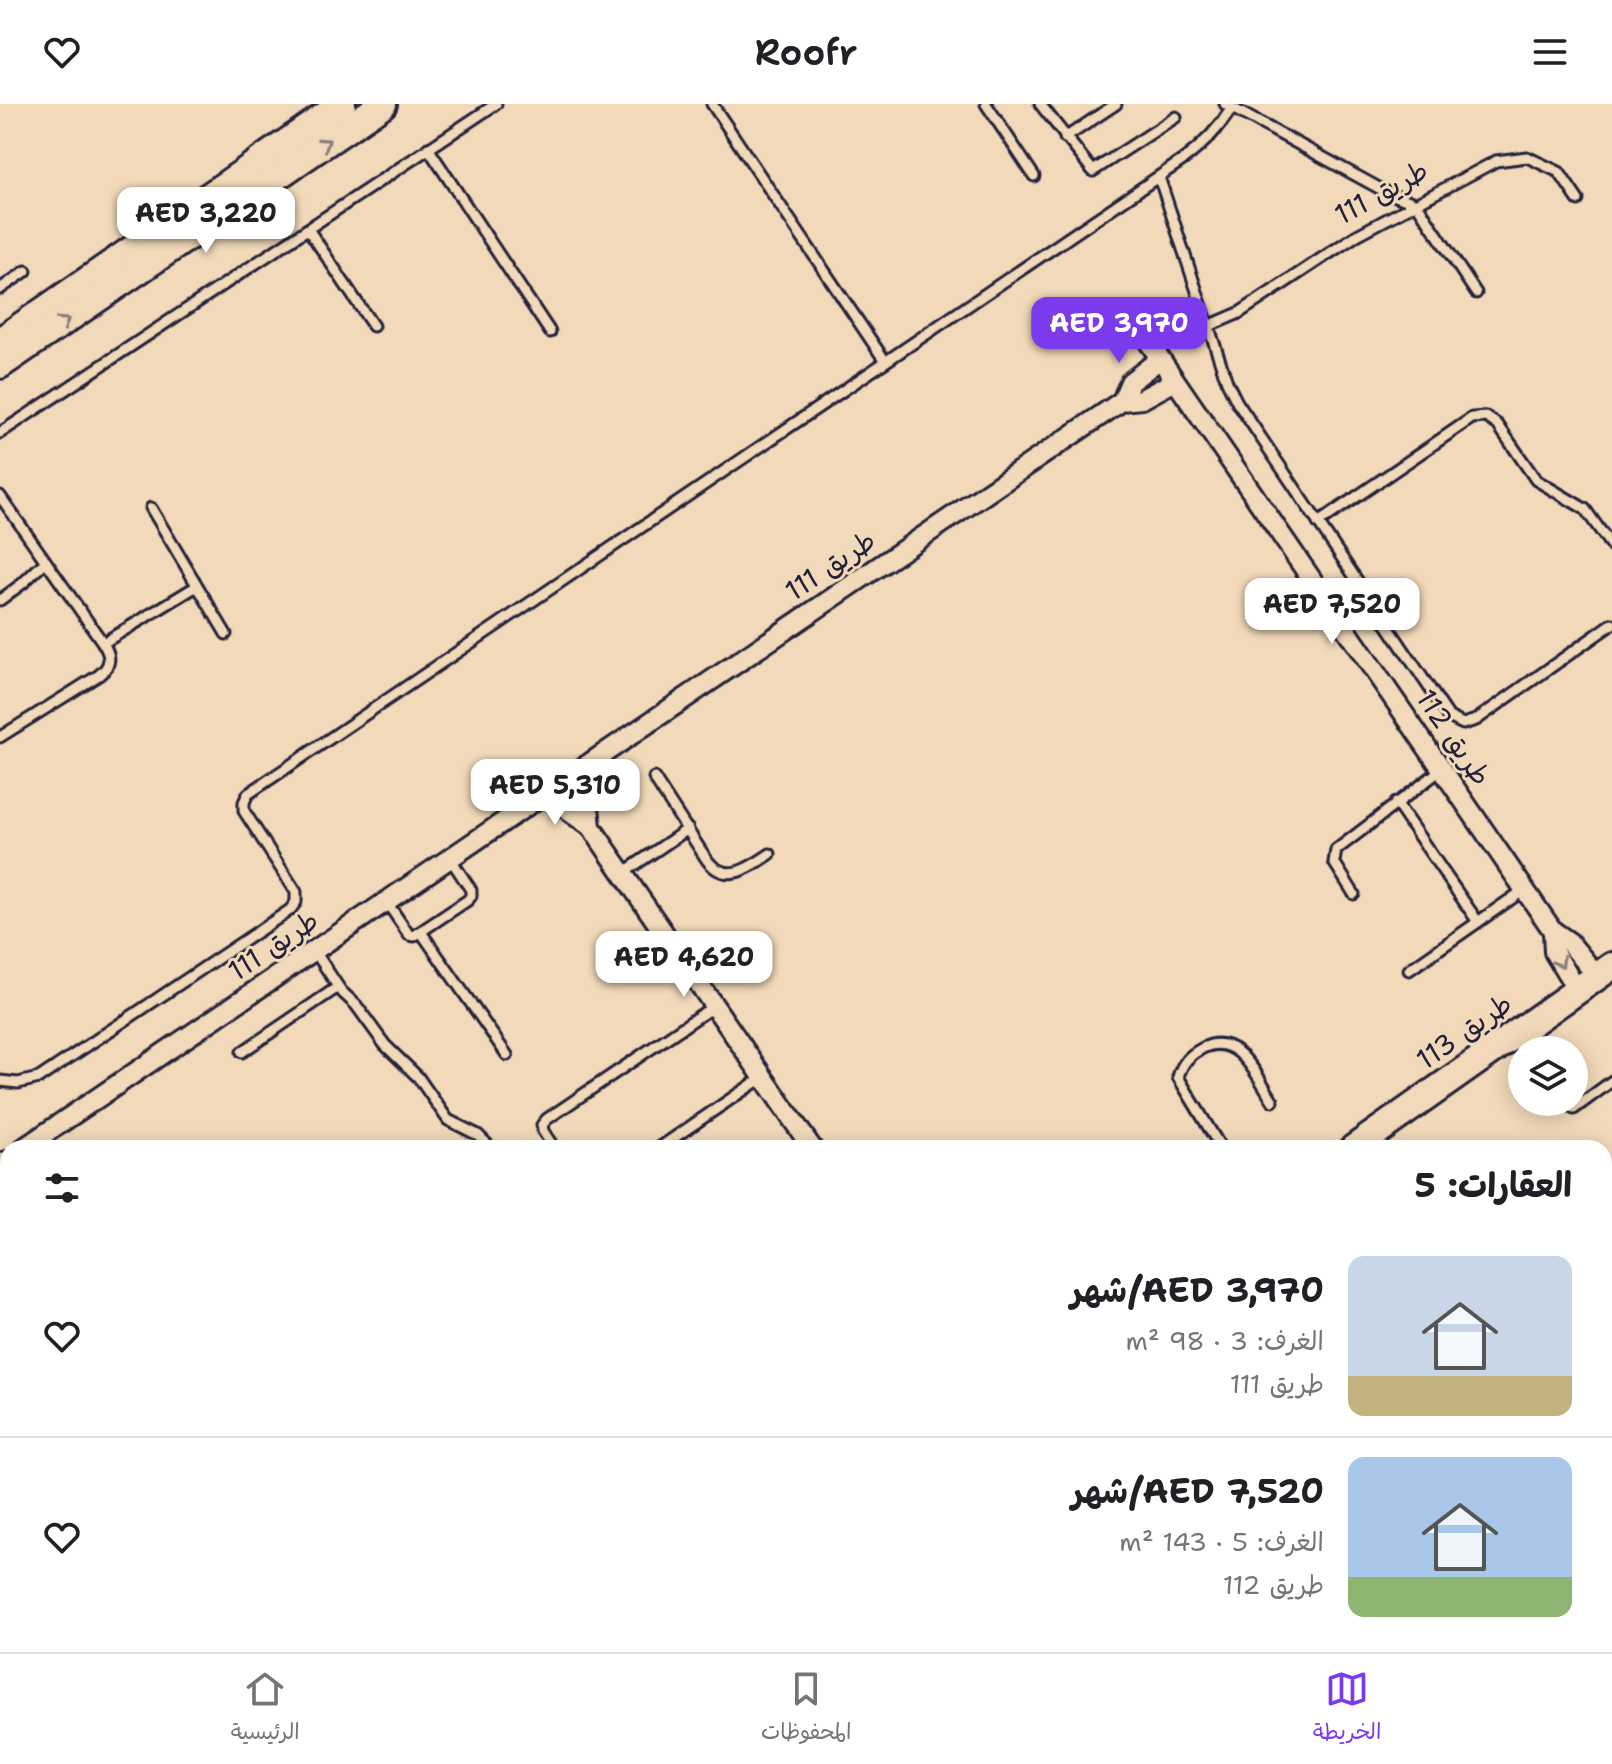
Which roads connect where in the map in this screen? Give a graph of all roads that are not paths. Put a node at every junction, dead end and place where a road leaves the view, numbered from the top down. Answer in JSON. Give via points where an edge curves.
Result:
{"nodes":[{"id":1,"x":342,"y":104,"type":"edge"},
{"id":2,"x":383,"y":104,"type":"edge"},
{"id":3,"x":496,"y":104,"type":"edge"},
{"id":4,"x":712,"y":104,"type":"edge"},
{"id":5,"x":986,"y":104,"type":"edge"},
{"id":6,"x":1040,"y":104,"type":"edge"},
{"id":7,"x":1116,"y":104,"type":"edge"},
{"id":8,"x":1228,"y":107,"type":"edge"},
{"id":9,"x":1176,"y":117,"type":"dead end"},
{"id":10,"x":1065,"y":138,"type":"junction"},
{"id":11,"x":428,"y":148,"type":"junction"},
{"id":12,"x":1034,"y":176,"type":"dead end"},
{"id":13,"x":1159,"y":177,"type":"junction"},
{"id":14,"x":1578,"y":200,"type":"dead end"},
{"id":15,"x":1417,"y":204,"type":"junction"},
{"id":16,"x":308,"y":229,"type":"junction"},
{"id":17,"x":26,"y":271,"type":"dead end"},
{"id":18,"x":0,"y":289,"type":"edge"},
{"id":19,"x":1476,"y":293,"type":"dead end"},
{"id":20,"x":373,"y":326,"type":"dead end"},
{"id":21,"x":1209,"y":326,"type":"junction"},
{"id":22,"x":550,"y":332,"type":"dead end"},
{"id":23,"x":1146,"y":338,"type":"dead end"},
{"id":24,"x":0,"y":341,"type":"edge"},
{"id":25,"x":1160,"y":359,"type":"junction"},
{"id":26,"x":885,"y":361,"type":"junction"},
{"id":27,"x":0,"y":365,"type":"edge"},
{"id":28,"x":1175,"y":381,"type":"junction"},
{"id":29,"x":1122,"y":401,"type":"junction"},
{"id":30,"x":0,"y":433,"type":"edge"},
{"id":31,"x":0,"y":496,"type":"edge"},
{"id":32,"x":151,"y":508,"type":"dead end"},
{"id":33,"x":1318,"y":523,"type":"junction"},
{"id":34,"x":1612,"y":547,"type":"edge"},
{"id":35,"x":45,"y":562,"type":"junction"},
{"id":36,"x":197,"y":586,"type":"junction"},
{"id":37,"x":0,"y":600,"type":"edge"},
{"id":38,"x":1612,"y":624,"type":"edge"},
{"id":39,"x":226,"y":634,"type":"dead end"},
{"id":40,"x":103,"y":643,"type":"junction"},
{"id":41,"x":0,"y":737,"type":"edge"},
{"id":42,"x":1442,"y":769,"type":"junction"},
{"id":43,"x":570,"y":776,"type":"junction"},
{"id":44,"x":654,"y":778,"type":"dead end"},
{"id":45,"x":553,"y":788,"type":"junction"},
{"id":46,"x":1396,"y":803,"type":"junction"},
{"id":47,"x":591,"y":827,"type":"junction"},
{"id":48,"x":688,"y":829,"type":"junction"},
{"id":49,"x":770,"y":854,"type":"dead end"},
{"id":50,"x":450,"y":858,"type":"junction"},
{"id":51,"x":623,"y":873,"type":"junction"},
{"id":52,"x":1524,"y":890,"type":"junction"},
{"id":53,"x":1354,"y":894,"type":"dead end"},
{"id":54,"x":386,"y":901,"type":"junction"},
{"id":55,"x":1478,"y":922,"type":"junction"},
{"id":56,"x":421,"y":932,"type":"junction"},
{"id":57,"x":314,"y":950,"type":"junction"},
{"id":58,"x":1409,"y":970,"type":"dead end"},
{"id":59,"x":1596,"y":978,"type":"edge"},
{"id":60,"x":338,"y":987,"type":"junction"},
{"id":61,"x":714,"y":1006,"type":"junction"},
{"id":62,"x":242,"y":1052,"type":"dead end"},
{"id":63,"x":507,"y":1055,"type":"dead end"},
{"id":64,"x":763,"y":1077,"type":"junction"},
{"id":65,"x":0,"y":1081,"type":"edge"},
{"id":66,"x":1612,"y":1081,"type":"edge"},
{"id":67,"x":1588,"y":1099,"type":"edge"},
{"id":68,"x":1273,"y":1101,"type":"dead end"},
{"id":69,"x":36,"y":1140,"type":"edge"},
{"id":70,"x":483,"y":1140,"type":"edge"},
{"id":71,"x":549,"y":1140,"type":"edge"},
{"id":72,"x":671,"y":1140,"type":"edge"},
{"id":73,"x":806,"y":1140,"type":"edge"},
{"id":74,"x":1216,"y":1140,"type":"edge"},
{"id":75,"x":1365,"y":1140,"type":"edge"}],
"edges":[{"from":1,"to":24,"type":"street"},
{"from":27,"to":2,"type":"street","one_way":true},
{"from":3,"to":11,"type":"lane"},
{"from":4,"to":26,"type":"lane"},
{"from":5,"to":12,"type":"lane"},
{"from":6,"to":10,"type":"lane"},
{"from":7,"to":10,"type":"lane"},
{"from":8,"to":13,"type":"lane","via":[[1202,146]]},
{"from":8,"to":15,"type":"lane"},
{"from":9,"to":10,"type":"lane","via":[[1097,170],[1089,169]]},
{"from":11,"to":16,"type":"lane"},
{"from":11,"to":22,"type":"lane"},
{"from":13,"to":21,"type":"lane"},
{"from":13,"to":26,"type":"lane"},
{"from":14,"to":15,"type":"lane","name":"طريق 111","via":[[1559,172],[1527,157],[1496,161]]},
{"from":15,"to":19,"type":"lane"},
{"from":15,"to":21,"type":"lane","name":"طريق 111"},
{"from":16,"to":20,"type":"lane"},
{"from":16,"to":30,"type":"lane"},
{"from":17,"to":18,"type":"lane"},
{"from":21,"to":33,"type":"lane","via":[[1237,402]]},
{"from":23,"to":25,"type":"street","name":"طريق 112"},
{"from":25,"to":28,"type":"street","name":"طريق 112"},
{"from":25,"to":29,"type":"street","name":"طريق 111","via":[[1130,382]]},
{"from":26,"to":65,"type":"lane","via":[[248,794],[244,811],[296,892],[290,910],[39,1078]]},
{"from":28,"to":29,"type":"street","name":"طريق 111","via":[[1148,397]]},
{"from":28,"to":42,"type":"street","name":"طريق 112"},
{"from":29,"to":43,"type":"street","name":"طريق 111"},
{"from":31,"to":35,"type":"lane"},
{"from":32,"to":36,"type":"lane"},
{"from":33,"to":34,"type":"lane","via":[[1472,418],[1486,417],[1498,425],[1536,480],[1585,509]]},
{"from":33,"to":38,"type":"lane","via":[[1449,717],[1463,724]]},
{"from":35,"to":37,"type":"lane"},
{"from":35,"to":40,"type":"lane"},
{"from":36,"to":39,"type":"lane"},
{"from":36,"to":40,"type":"lane"},
{"from":40,"to":41,"type":"lane","via":[[109,653],[106,669]]},
{"from":42,"to":46,"type":"lane"},
{"from":42,"to":52,"type":"street","name":"طريق 112"},
{"from":43,"to":45,"type":"street","name":"طريق 111"},
{"from":43,"to":47,"type":"street","via":[[589,807]]},
{"from":44,"to":48,"type":"lane"},
{"from":45,"to":47,"type":"street","via":[[571,813]]},
{"from":45,"to":50,"type":"street","name":"طريق 111"},
{"from":46,"to":53,"type":"lane","via":[[1334,854]]},
{"from":46,"to":55,"type":"lane"},
{"from":47,"to":51,"type":"street"},
{"from":48,"to":49,"type":"lane","via":[[712,866],[724,873],[745,870]]},
{"from":48,"to":51,"type":"lane"},
{"from":50,"to":54,"type":"street","name":"طريق 111"},
{"from":50,"to":56,"type":"lane","via":[[471,896]]},
{"from":51,"to":61,"type":"street"},
{"from":52,"to":55,"type":"lane"},
{"from":52,"to":59,"type":"street","name":"طريق 112"},
{"from":54,"to":56,"type":"lane","via":[[409,935]]},
{"from":54,"to":57,"type":"street","name":"طريق 111"},
{"from":55,"to":58,"type":"lane"},
{"from":56,"to":63,"type":"lane"},
{"from":57,"to":60,"type":"lane"},
{"from":57,"to":69,"type":"street","name":"طريق 111"},
{"from":59,"to":75,"type":"street","name":"طريق 113"},
{"from":60,"to":62,"type":"lane"},
{"from":60,"to":70,"type":"lane","via":[[418,1077],[448,1120]]},
{"from":61,"to":64,"type":"street"},
{"from":61,"to":71,"type":"lane","via":[[547,1119],[542,1125]]},
{"from":64,"to":72,"type":"lane"},
{"from":64,"to":73,"type":"street"},
{"from":66,"to":67,"type":"lane"},
{"from":68,"to":74,"type":"lane","via":[[1230,1045],[1218,1043],[1193,1054],[1178,1077]]}]}
